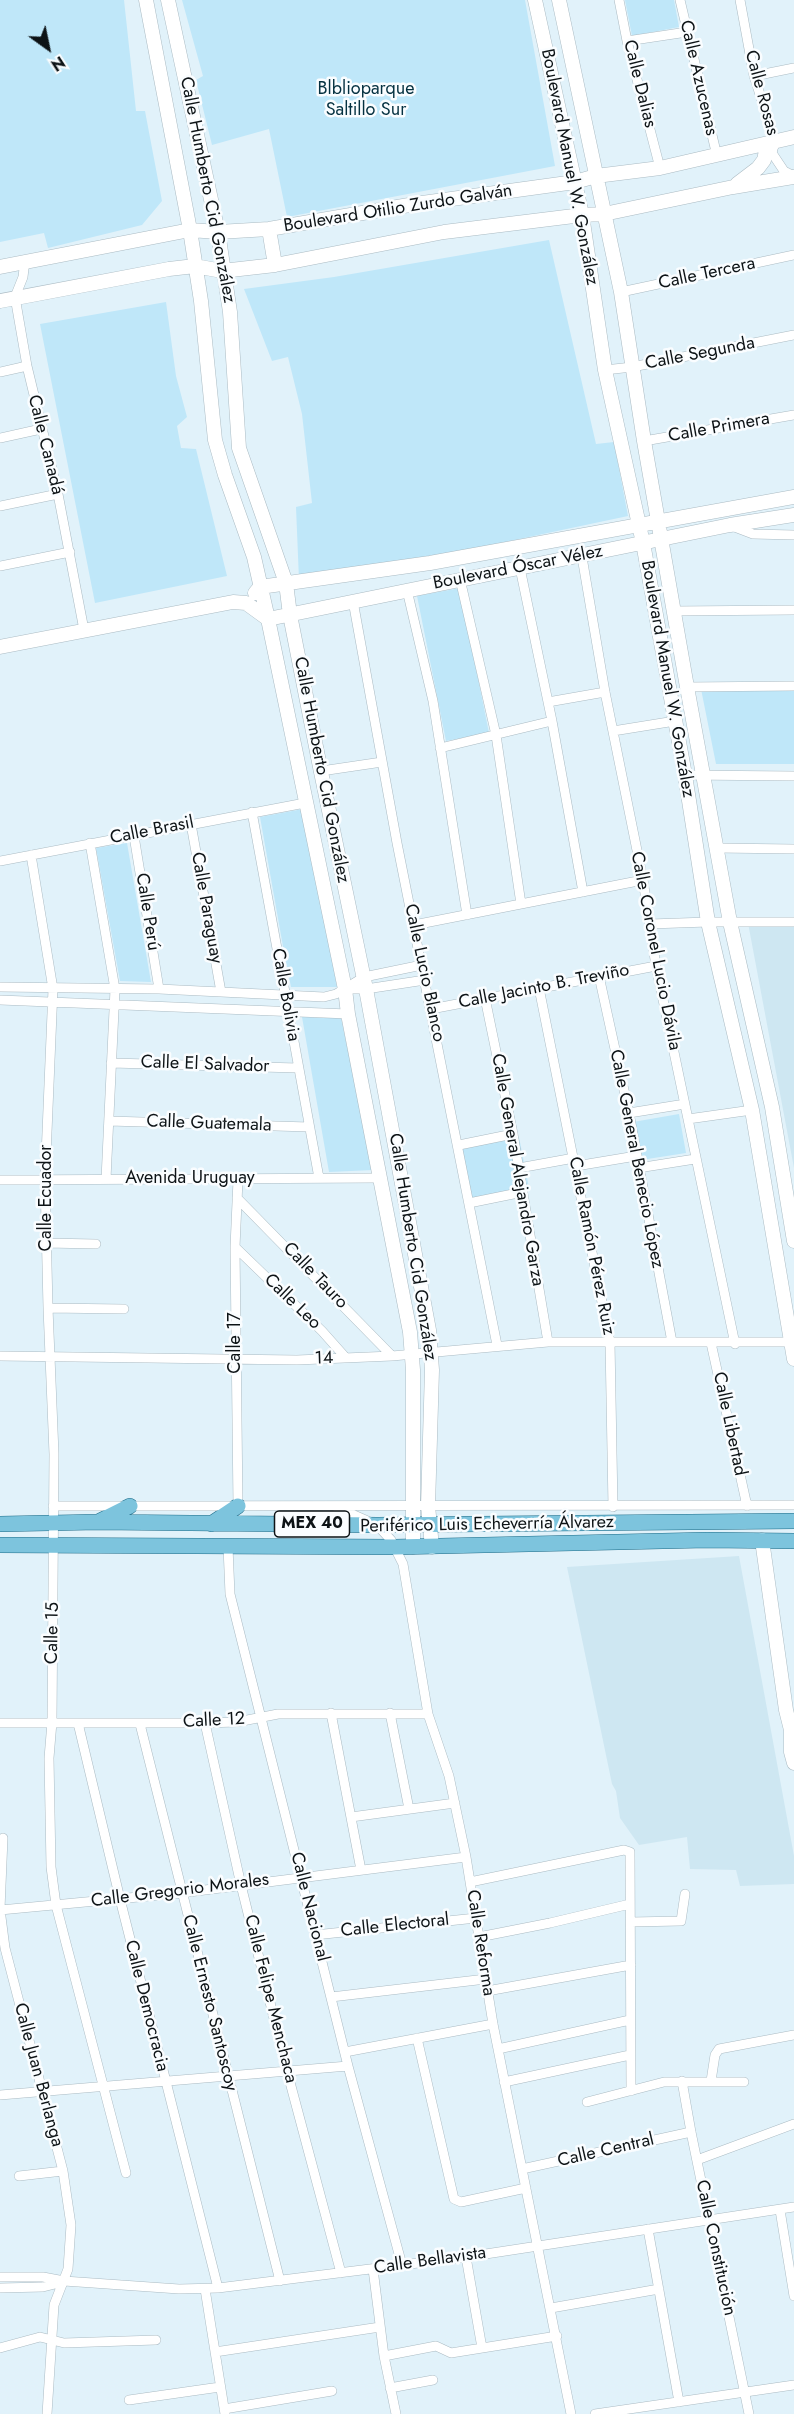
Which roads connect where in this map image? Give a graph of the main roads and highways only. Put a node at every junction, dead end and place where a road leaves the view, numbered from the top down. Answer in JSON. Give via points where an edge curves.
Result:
{"nodes":[{"id":1,"x":130,"y":1506,"type":"road end"},
{"id":2,"x":237,"y":1506,"type":"road end"},
{"id":3,"x":794,"y":1521,"type":"edge"},
{"id":4,"x":98,"y":1522,"type":"junction"},
{"id":5,"x":0,"y":1524,"type":"edge"},
{"id":6,"x":211,"y":1524,"type":"junction"},
{"id":7,"x":794,"y":1541,"type":"edge"},
{"id":8,"x":0,"y":1545,"type":"edge"}],
"edges":[{"from":1,"to":4,"type":"main road"},
{"from":2,"to":6,"type":"main road"},
{"from":3,"to":6,"type":"main road","name":"Periférico Luis Echeverría Álvarez","number":"MEX 40"},
{"from":4,"to":5,"type":"main road","name":"Periférico Luis Echeverría Álvarez","number":"MEX 40"},
{"from":4,"to":6,"type":"main road","name":"Periférico Luis Echeverría Álvarez","number":"MEX 40"},
{"from":7,"to":8,"type":"main road","name":"Periférico Luis Echeverría Álvarez","number":"MEX 40","via":[[413,1547]]}]}
